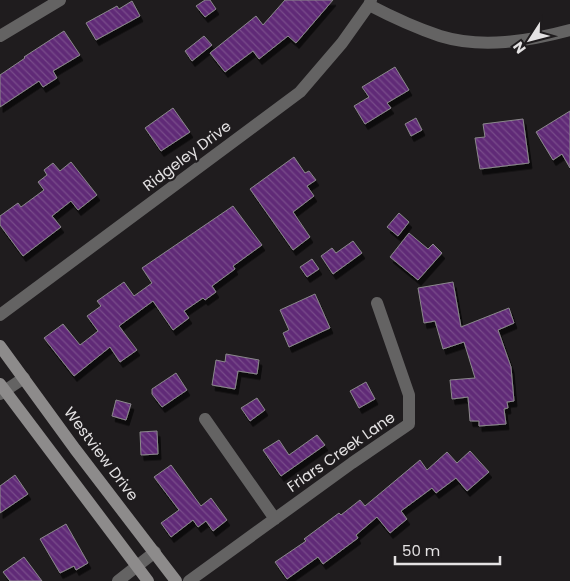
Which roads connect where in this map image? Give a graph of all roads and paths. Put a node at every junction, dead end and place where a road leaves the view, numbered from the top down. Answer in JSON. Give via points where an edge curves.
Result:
{"nodes":[{"id":1,"x":60,"y":0,"type":"edge"},
{"id":2,"x":370,"y":3,"type":"edge"},
{"id":3,"x":570,"y":30,"type":"edge"},
{"id":4,"x":0,"y":36,"type":"edge"},
{"id":5,"x":376,"y":303,"type":"dead end"},
{"id":6,"x":0,"y":315,"type":"edge"},
{"id":7,"x":0,"y":346,"type":"edge"},
{"id":8,"x":24,"y":378,"type":"junction"},
{"id":9,"x":2,"y":390,"type":"edge"},
{"id":10,"x":206,"y":419,"type":"dead end"},
{"id":11,"x":275,"y":519,"type":"junction"},
{"id":12,"x":155,"y":552,"type":"junction"},
{"id":13,"x":137,"y":567,"type":"junction"},
{"id":14,"x":118,"y":581,"type":"edge"},
{"id":15,"x":148,"y":581,"type":"edge"},
{"id":16,"x":176,"y":581,"type":"edge"},
{"id":17,"x":189,"y":581,"type":"edge"}],
"edges":[{"from":1,"to":4,"type":"street"},
{"from":2,"to":3,"type":"street","via":[[399,20],[442,36],[474,42],[515,42]]},
{"from":2,"to":6,"type":"street","name":"Ridgeley Drive","via":[[342,43],[300,92]]},
{"from":5,"to":11,"type":"street","name":"Friars Creek Lane","via":[[409,395],[409,424]]},
{"from":7,"to":8,"type":"main road","name":"Westview Drive"},
{"from":8,"to":9,"type":"street"},
{"from":8,"to":12,"type":"main road","name":"Westview Drive"},
{"from":9,"to":13,"type":"main road"},
{"from":10,"to":11,"type":"street"},
{"from":11,"to":17,"type":"street","name":"Friars Creek Lane"},
{"from":12,"to":13,"type":"street"},
{"from":12,"to":16,"type":"main road","name":"Westview Drive"},
{"from":13,"to":14,"type":"street"},
{"from":13,"to":15,"type":"main road"}]}
